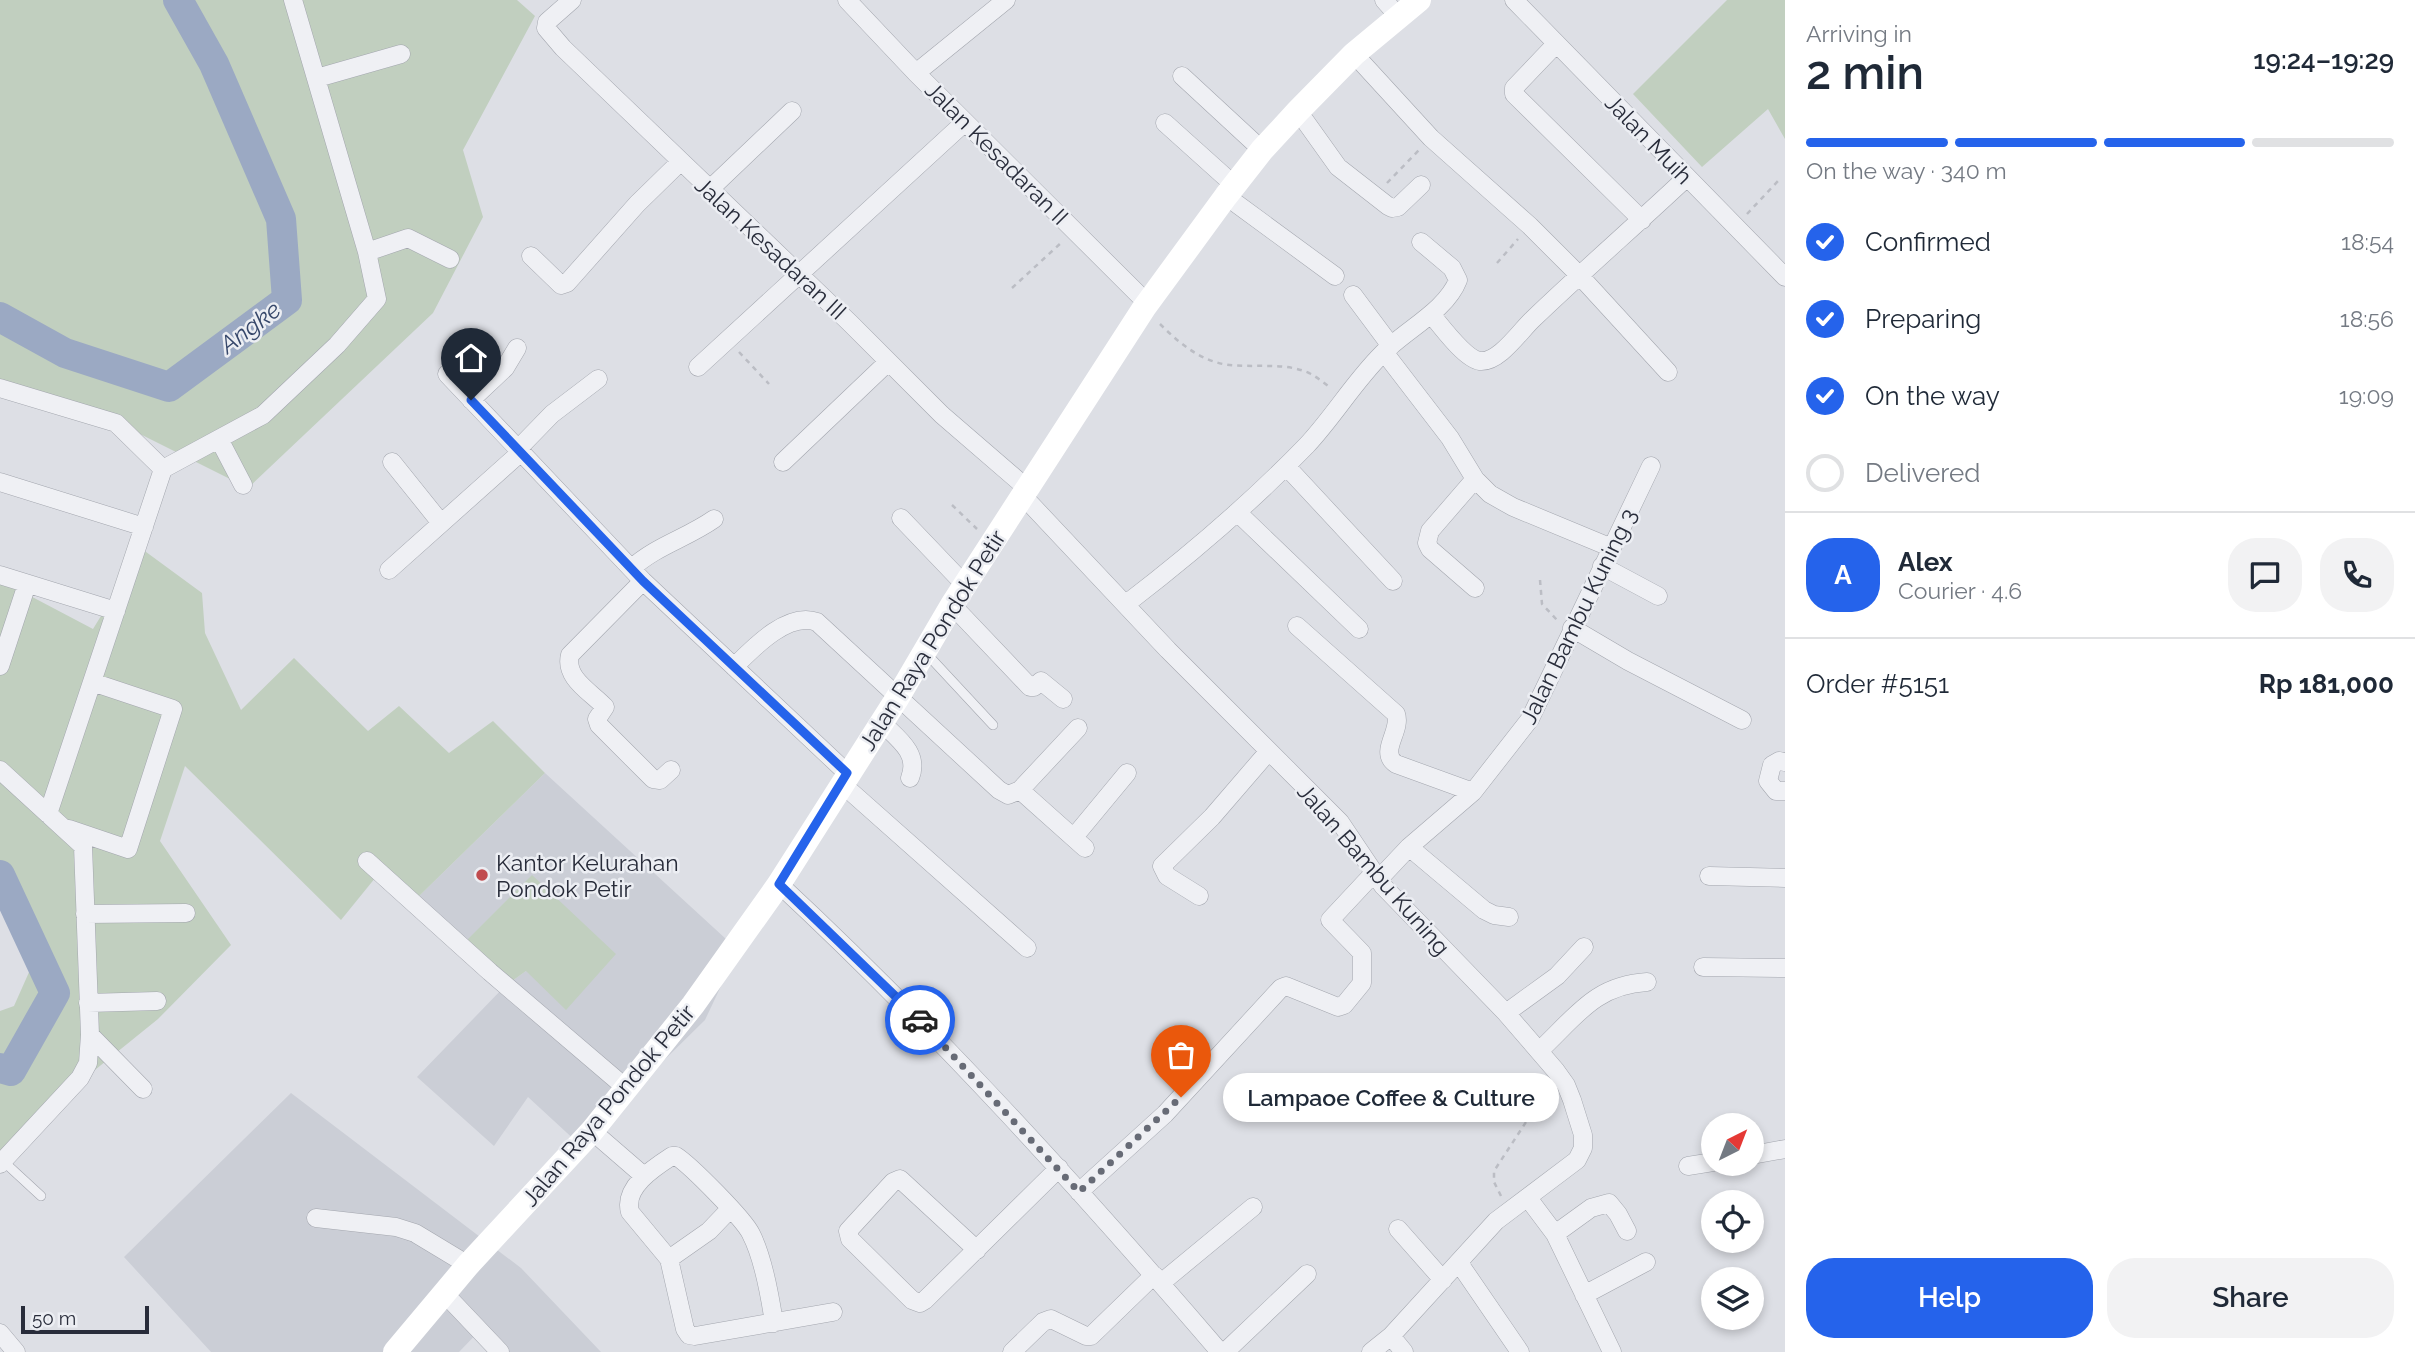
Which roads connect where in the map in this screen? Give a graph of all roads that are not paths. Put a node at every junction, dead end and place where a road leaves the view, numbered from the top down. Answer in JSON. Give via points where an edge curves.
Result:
{"nodes":[{"id":1,"x":293,"y":0,"type":"edge"},
{"id":2,"x":572,"y":0,"type":"edge"},
{"id":3,"x":847,"y":0,"type":"edge"},
{"id":4,"x":1006,"y":0,"type":"edge"},
{"id":5,"x":1419,"y":0,"type":"edge"},
{"id":6,"x":1514,"y":0,"type":"edge"},
{"id":7,"x":1391,"y":9,"type":"edge"},
{"id":8,"x":1556,"y":44,"type":"junction"},
{"id":9,"x":401,"y":54,"type":"dead end"},
{"id":10,"x":1354,"y":54,"type":"junction"},
{"id":11,"x":916,"y":73,"type":"junction"},
{"id":12,"x":1182,"y":76,"type":"dead end"},
{"id":13,"x":317,"y":78,"type":"junction"},
{"id":14,"x":792,"y":111,"type":"dead end"},
{"id":15,"x":1298,"y":111,"type":"junction"},
{"id":16,"x":965,"y":122,"type":"junction"},
{"id":17,"x":1165,"y":122,"type":"dead end"},
{"id":18,"x":1262,"y":150,"type":"junction"},
{"id":19,"x":680,"y":162,"type":"junction"},
{"id":20,"x":1686,"y":178,"type":"junction"},
{"id":21,"x":1421,"y":185,"type":"dead end"},
{"id":22,"x":709,"y":190,"type":"junction"},
{"id":23,"x":1230,"y":191,"type":"junction"},
{"id":24,"x":1642,"y":220,"type":"junction"},
{"id":25,"x":1421,"y":242,"type":"dead end"},
{"id":26,"x":367,"y":253,"type":"junction"},
{"id":27,"x":531,"y":256,"type":"dead end"},
{"id":28,"x":450,"y":259,"type":"dead end"},
{"id":29,"x":799,"y":275,"type":"junction"},
{"id":30,"x":1335,"y":276,"type":"dead end"},
{"id":31,"x":1580,"y":276,"type":"junction"},
{"id":32,"x":1785,"y":276,"type":"edge"},
{"id":33,"x":1353,"y":295,"type":"dead end"},
{"id":34,"x":1146,"y":306,"type":"junction"},
{"id":35,"x":1430,"y":314,"type":"junction"},
{"id":36,"x":517,"y":348,"type":"dead end"},
{"id":37,"x":1387,"y":349,"type":"junction"},
{"id":38,"x":888,"y":362,"type":"junction"},
{"id":39,"x":698,"y":367,"type":"dead end"},
{"id":40,"x":1668,"y":372,"type":"dead end"},
{"id":41,"x":447,"y":374,"type":"dead end"},
{"id":42,"x":598,"y":379,"type":"dead end"},
{"id":43,"x":0,"y":388,"type":"edge"},
{"id":44,"x":471,"y":400,"type":"junction"},
{"id":45,"x":219,"y":439,"type":"junction"},
{"id":46,"x":519,"y":452,"type":"junction"},
{"id":47,"x":392,"y":462,"type":"dead end"},
{"id":48,"x":783,"y":462,"type":"dead end"},
{"id":49,"x":1286,"y":466,"type":"junction"},
{"id":50,"x":1651,"y":466,"type":"dead end"},
{"id":51,"x":163,"y":469,"type":"junction"},
{"id":52,"x":1475,"y":479,"type":"junction"},
{"id":53,"x":0,"y":482,"type":"edge"},
{"id":54,"x":243,"y":485,"type":"dead end"},
{"id":55,"x":1026,"y":494,"type":"junction"},
{"id":56,"x":1237,"y":512,"type":"junction"},
{"id":57,"x":901,"y":518,"type":"dead end"},
{"id":58,"x":714,"y":519,"type":"dead end"},
{"id":59,"x":441,"y":523,"type":"junction"},
{"id":60,"x":144,"y":527,"type":"junction"},
{"id":61,"x":1612,"y":548,"type":"junction"},
{"id":62,"x":1602,"y":566,"type":"junction"},
{"id":63,"x":389,"y":570,"type":"dead end"},
{"id":64,"x":0,"y":575,"type":"edge"},
{"id":65,"x":637,"y":575,"type":"junction"},
{"id":66,"x":1393,"y":581,"type":"dead end"},
{"id":67,"x":27,"y":584,"type":"junction"},
{"id":68,"x":1475,"y":587,"type":"dead end"},
{"id":69,"x":958,"y":595,"type":"junction"},
{"id":70,"x":1658,"y":596,"type":"dead end"},
{"id":71,"x":1126,"y":604,"type":"junction"},
{"id":72,"x":116,"y":611,"type":"junction"},
{"id":73,"x":1297,"y":626,"type":"dead end"},
{"id":74,"x":1572,"y":628,"type":"junction"},
{"id":75,"x":1359,"y":629,"type":"dead end"},
{"id":76,"x":925,"y":651,"type":"junction"},
{"id":77,"x":0,"y":666,"type":"edge"},
{"id":78,"x":734,"y":667,"type":"junction"},
{"id":79,"x":92,"y":682,"type":"junction"},
{"id":80,"x":898,"y":697,"type":"junction"},
{"id":81,"x":1063,"y":699,"type":"dead end"},
{"id":82,"x":1742,"y":720,"type":"dead end"},
{"id":83,"x":881,"y":722,"type":"junction"},
{"id":84,"x":993,"y":725,"type":"dead end"},
{"id":85,"x":1078,"y":728,"type":"dead end"},
{"id":86,"x":1268,"y":752,"type":"junction"},
{"id":87,"x":1785,"y":762,"type":"edge"},
{"id":88,"x":0,"y":770,"type":"edge"},
{"id":89,"x":671,"y":770,"type":"dead end"},
{"id":90,"x":1127,"y":773,"type":"dead end"},
{"id":91,"x":844,"y":778,"type":"junction"},
{"id":92,"x":910,"y":778,"type":"dead end"},
{"id":93,"x":1020,"y":790,"type":"junction"},
{"id":94,"x":1785,"y":791,"type":"edge"},
{"id":95,"x":1473,"y":792,"type":"junction"},
{"id":96,"x":48,"y":814,"type":"junction"},
{"id":97,"x":62,"y":827,"type":"junction"},
{"id":98,"x":1409,"y":847,"type":"junction"},
{"id":99,"x":367,"y":861,"type":"dead end"},
{"id":100,"x":1709,"y":876,"type":"dead end"},
{"id":101,"x":1376,"y":877,"type":"junction"},
{"id":102,"x":1785,"y":878,"type":"edge"},
{"id":103,"x":779,"y":884,"type":"junction"},
{"id":104,"x":1199,"y":896,"type":"dead end"},
{"id":105,"x":186,"y":913,"type":"dead end"},
{"id":106,"x":85,"y":914,"type":"junction"},
{"id":107,"x":1509,"y":917,"type":"dead end"},
{"id":108,"x":1584,"y":947,"type":"dead end"},
{"id":109,"x":1027,"y":948,"type":"dead end"},
{"id":110,"x":1703,"y":967,"type":"dead end"},
{"id":111,"x":1785,"y":968,"type":"edge"},
{"id":112,"x":1647,"y":982,"type":"dead end"},
{"id":113,"x":158,"y":1001,"type":"dead end"},
{"id":114,"x":89,"y":1003,"type":"junction"},
{"id":115,"x":1506,"y":1013,"type":"junction"},
{"id":116,"x":90,"y":1035,"type":"junction"},
{"id":117,"x":1539,"y":1051,"type":"junction"},
{"id":118,"x":626,"y":1088,"type":"junction"},
{"id":119,"x":143,"y":1089,"type":"dead end"},
{"id":120,"x":592,"y":1131,"type":"junction"},
{"id":121,"x":1785,"y":1149,"type":"edge"},
{"id":122,"x":1764,"y":1153,"type":"edge"},
{"id":123,"x":2,"y":1162,"type":"edge"},
{"id":124,"x":1701,"y":1164,"type":"edge"},
{"id":125,"x":1688,"y":1166,"type":"dead end"},
{"id":126,"x":1059,"y":1168,"type":"junction"},
{"id":127,"x":644,"y":1176,"type":"junction"},
{"id":128,"x":1079,"y":1192,"type":"junction"},
{"id":129,"x":41,"y":1196,"type":"dead end"},
{"id":130,"x":1528,"y":1198,"type":"junction"},
{"id":131,"x":1253,"y":1207,"type":"dead end"},
{"id":132,"x":730,"y":1209,"type":"junction"},
{"id":133,"x":316,"y":1218,"type":"dead end"},
{"id":134,"x":1398,"y":1229,"type":"dead end"},
{"id":135,"x":1627,"y":1231,"type":"dead end"},
{"id":136,"x":1555,"y":1234,"type":"junction"},
{"id":137,"x":977,"y":1250,"type":"junction"},
{"id":138,"x":669,"y":1259,"type":"junction"},
{"id":139,"x":1646,"y":1262,"type":"dead end"},
{"id":140,"x":1459,"y":1263,"type":"junction"},
{"id":141,"x":468,"y":1265,"type":"junction"},
{"id":142,"x":1307,"y":1274,"type":"dead end"},
{"id":143,"x":1157,"y":1279,"type":"junction"},
{"id":144,"x":1443,"y":1280,"type":"junction"},
{"id":145,"x":445,"y":1294,"type":"junction"},
{"id":146,"x":1584,"y":1295,"type":"junction"},
{"id":147,"x":833,"y":1312,"type":"dead end"},
{"id":148,"x":774,"y":1323,"type":"junction"},
{"id":149,"x":0,"y":1333,"type":"edge"},
{"id":150,"x":1391,"y":1336,"type":"junction"},
{"id":151,"x":1218,"y":1351,"type":"edge"},
{"id":152,"x":16,"y":1352,"type":"edge"},
{"id":153,"x":395,"y":1352,"type":"edge"},
{"id":154,"x":500,"y":1352,"type":"edge"},
{"id":155,"x":1012,"y":1352,"type":"edge"},
{"id":156,"x":1371,"y":1352,"type":"edge"},
{"id":157,"x":1404,"y":1352,"type":"edge"},
{"id":158,"x":1520,"y":1352,"type":"edge"},
{"id":159,"x":1612,"y":1352,"type":"edge"}],
"edges":[{"from":1,"to":13,"type":"street"},
{"from":2,"to":19,"type":"street","name":"Jalan Kesadaran III","via":[[546,28]]},
{"from":3,"to":11,"type":"street","name":"Jalan Kesadaran II"},
{"from":4,"to":11,"type":"street"},
{"from":5,"to":7,"type":"main road","name":"Jalan Raya Pondok Petir"},
{"from":6,"to":8,"type":"street","name":"Jalan Muih"},
{"from":7,"to":10,"type":"main road","name":"Jalan Raya Pondok Petir"},
{"from":8,"to":20,"type":"street","name":"Jalan Muih"},
{"from":8,"to":24,"type":"street","via":[[1514,88],[1514,94]]},
{"from":9,"to":13,"type":"street"},
{"from":10,"to":15,"type":"main road","name":"Jalan Raya Pondok Petir"},
{"from":10,"to":31,"type":"street","via":[[1431,138]]},
{"from":11,"to":16,"type":"street","name":"Jalan Kesadaran II"},
{"from":12,"to":18,"type":"street"},
{"from":13,"to":26,"type":"street"},
{"from":14,"to":22,"type":"street"},
{"from":15,"to":18,"type":"main road","name":"Jalan Raya Pondok Petir"},
{"from":15,"to":21,"type":"street","via":[[1338,167],[1374,196],[1395,208]]},
{"from":16,"to":29,"type":"street"},
{"from":16,"to":34,"type":"street","name":"Jalan Kesadaran II"},
{"from":17,"to":23,"type":"street"},
{"from":18,"to":23,"type":"main road","name":"Jalan Raya Pondok Petir"},
{"from":19,"to":22,"type":"street","name":"Jalan Kesadaran III"},
{"from":19,"to":27,"type":"street","via":[[568,283],[561,285]]},
{"from":20,"to":24,"type":"street"},
{"from":20,"to":32,"type":"street","name":"Jalan Muih"},
{"from":22,"to":29,"type":"street","name":"Jalan Kesadaran III"},
{"from":23,"to":30,"type":"street"},
{"from":23,"to":34,"type":"main road","name":"Jalan Raya Pondok Petir"},
{"from":24,"to":31,"type":"street"},
{"from":25,"to":35,"type":"street","via":[[1452,268],[1458,280]]},
{"from":26,"to":28,"type":"street","via":[[408,238]]},
{"from":26,"to":45,"type":"street","via":[[377,299],[337,345],[263,415]]},
{"from":29,"to":38,"type":"street","name":"Jalan Kesadaran III"},
{"from":29,"to":39,"type":"street"},
{"from":31,"to":35,"type":"street","via":[[1491,359],[1469,357]]},
{"from":31,"to":40,"type":"street"},
{"from":33,"to":37,"type":"street"},
{"from":34,"to":55,"type":"main road","name":"Jalan Raya Pondok Petir"},
{"from":35,"to":37,"type":"street"},
{"from":36,"to":44,"type":"street","via":[[505,368]]},
{"from":37,"to":49,"type":"street"},
{"from":37,"to":52,"type":"street"},
{"from":38,"to":48,"type":"street"},
{"from":38,"to":55,"type":"street","name":"Jalan Kesadaran III"},
{"from":41,"to":44,"type":"street"},
{"from":42,"to":46,"type":"street","via":[[552,414]]},
{"from":43,"to":51,"type":"street","via":[[116,423]]},
{"from":44,"to":46,"type":"street"},
{"from":45,"to":51,"type":"street"},
{"from":45,"to":54,"type":"street"},
{"from":46,"to":59,"type":"street"},
{"from":46,"to":65,"type":"street"},
{"from":47,"to":59,"type":"street"},
{"from":49,"to":56,"type":"street"},
{"from":49,"to":66,"type":"street"},
{"from":50,"to":61,"type":"street","name":"Jalan Bambu Kuning 3"},
{"from":51,"to":60,"type":"street"},
{"from":52,"to":61,"type":"street","via":[[1501,502]]},
{"from":52,"to":68,"type":"street","via":[[1430,531],[1427,544]]},
{"from":53,"to":60,"type":"street"},
{"from":55,"to":69,"type":"main road","name":"Jalan Raya Pondok Petir"},
{"from":55,"to":71,"type":"street","name":"Jalan Bambu Kuning"},
{"from":56,"to":71,"type":"street"},
{"from":56,"to":75,"type":"street"},
{"from":57,"to":69,"type":"street"},
{"from":58,"to":65,"type":"street","via":[[651,552]]},
{"from":59,"to":63,"type":"street"},
{"from":60,"to":72,"type":"street"},
{"from":61,"to":62,"type":"street","name":"Jalan Bambu Kuning 3"},
{"from":62,"to":70,"type":"street"},
{"from":62,"to":74,"type":"street","name":"Jalan Bambu Kuning 3"},
{"from":64,"to":67,"type":"street"},
{"from":65,"to":78,"type":"street"},
{"from":65,"to":89,"type":"street","via":[[570,656],[568,665],[571,674],[605,707],[598,724],[652,778],[660,780]]},
{"from":67,"to":72,"type":"street"},
{"from":67,"to":77,"type":"street"},
{"from":69,"to":76,"type":"main road","name":"Jalan Raya Pondok Petir"},
{"from":69,"to":81,"type":"street","via":[[1030,687],[1041,681]]},
{"from":71,"to":86,"type":"street","name":"Jalan Bambu Kuning"},
{"from":72,"to":79,"type":"street"},
{"from":73,"to":95,"type":"street","via":[[1396,714],[1399,722],[1390,760]]},
{"from":74,"to":82,"type":"street"},
{"from":74,"to":95,"type":"street","name":"Jalan Bambu Kuning 3","via":[[1530,719]]},
{"from":76,"to":80,"type":"main road","name":"Jalan Raya Pondok Petir"},
{"from":76,"to":84,"type":"lane"},
{"from":78,"to":80,"type":"street","via":[[767,635],[811,620]]},
{"from":78,"to":91,"type":"street"},
{"from":79,"to":96,"type":"street"},
{"from":79,"to":97,"type":"street","via":[[173,709],[128,849]]},
{"from":80,"to":83,"type":"main road","name":"Jalan Raya Pondok Petir"},
{"from":80,"to":93,"type":"street","via":[[999,790],[1008,795]]},
{"from":83,"to":91,"type":"main road","name":"Jalan Raya Pondok Petir"},
{"from":83,"to":92,"type":"street","via":[[914,761]]},
{"from":85,"to":93,"type":"street"},
{"from":86,"to":101,"type":"street","name":"Jalan Bambu Kuning","via":[[1340,822]]},
{"from":86,"to":104,"type":"street","via":[[1162,866],[1167,876]]},
{"from":87,"to":94,"type":"street","via":[[1772,765],[1769,781],[1776,791]]},
{"from":88,"to":96,"type":"street"},
{"from":90,"to":93,"type":"street","via":[[1079,843]]},
{"from":91,"to":103,"type":"main road","name":"Jalan Raya Pondok Petir"},
{"from":91,"to":109,"type":"street"},
{"from":95,"to":98,"type":"street","name":"Jalan Bambu Kuning 3"},
{"from":96,"to":97,"type":"street"},
{"from":97,"to":106,"type":"street","via":[[83,846]]},
{"from":98,"to":101,"type":"street","name":"Jalan Bambu Kuning 3"},
{"from":98,"to":107,"type":"street","via":[[1484,910]]},
{"from":99,"to":118,"type":"street"},
{"from":100,"to":102,"type":"street"},
{"from":101,"to":115,"type":"street","name":"Jalan Bambu Kuning"},
{"from":101,"to":128,"type":"street","name":"Jalan Bambu Kuning 3","via":[[1330,920],[1362,953],[1362,981],[1344,1004],[1334,1007],[1286,986],[1281,988],[1165,1114]]},
{"from":103,"to":118,"type":"main road","name":"Jalan Raya Pondok Petir","via":[[693,1005]]},
{"from":103,"to":126,"type":"street","via":[[901,1000]]},
{"from":105,"to":106,"type":"street"},
{"from":106,"to":114,"type":"street"},
{"from":108,"to":115,"type":"street","via":[[1557,976]]},
{"from":110,"to":111,"type":"street"},
{"from":112,"to":117,"type":"street","via":[[1618,986],[1598,996]]},
{"from":113,"to":114,"type":"street"},
{"from":114,"to":116,"type":"street"},
{"from":115,"to":117,"type":"street","name":"Jalan Bambu Kuning"},
{"from":116,"to":119,"type":"street"},
{"from":116,"to":123,"type":"street","via":[[88,1063],[80,1078]]},
{"from":117,"to":130,"type":"street","name":"Jalan Bambu Kuning","via":[[1566,1085],[1583,1148],[1577,1160]]},
{"from":118,"to":120,"type":"main road","name":"Jalan Raya Pondok Petir"},
{"from":120,"to":127,"type":"street"},
{"from":120,"to":141,"type":"main road","name":"Jalan Raya Pondok Petir"},
{"from":121,"to":122,"type":"street"},
{"from":123,"to":129,"type":"lane"},
{"from":124,"to":125,"type":"street"},
{"from":126,"to":128,"type":"street"},
{"from":126,"to":137,"type":"street"},
{"from":127,"to":132,"type":"street","via":[[676,1156]]},
{"from":127,"to":138,"type":"street","via":[[628,1206]]},
{"from":128,"to":143,"type":"street"},
{"from":130,"to":136,"type":"street"},
{"from":130,"to":140,"type":"street","via":[[1509,1211]]},
{"from":131,"to":143,"type":"street"},
{"from":132,"to":138,"type":"street","via":[[709,1231]]},
{"from":132,"to":148,"type":"street","via":[[751,1233]]},
{"from":133,"to":141,"type":"street","via":[[397,1227]]},
{"from":134,"to":144,"type":"street"},
{"from":135,"to":136,"type":"street","via":[[1609,1203],[1591,1208]]},
{"from":136,"to":146,"type":"street"},
{"from":137,"to":137,"type":"street","via":[[925,1300],[916,1303],[850,1239],[848,1231],[900,1179]]},
{"from":138,"to":148,"type":"street","via":[[689,1335]]},
{"from":139,"to":146,"type":"street"},
{"from":140,"to":144,"type":"street"},
{"from":140,"to":158,"type":"street"},
{"from":141,"to":145,"type":"main road","name":"Jalan Raya Pondok Petir"},
{"from":142,"to":151,"type":"street"},
{"from":143,"to":151,"type":"street"},
{"from":143,"to":155,"type":"street","via":[[1091,1336],[1051,1319]]},
{"from":144,"to":150,"type":"street"},
{"from":145,"to":153,"type":"main road","name":"Jalan Raya Pondok Petir"},
{"from":145,"to":154,"type":"street"},
{"from":146,"to":159,"type":"street"},
{"from":147,"to":148,"type":"street"},
{"from":149,"to":152,"type":"street"},
{"from":150,"to":156,"type":"street"},
{"from":150,"to":157,"type":"street"}]}
